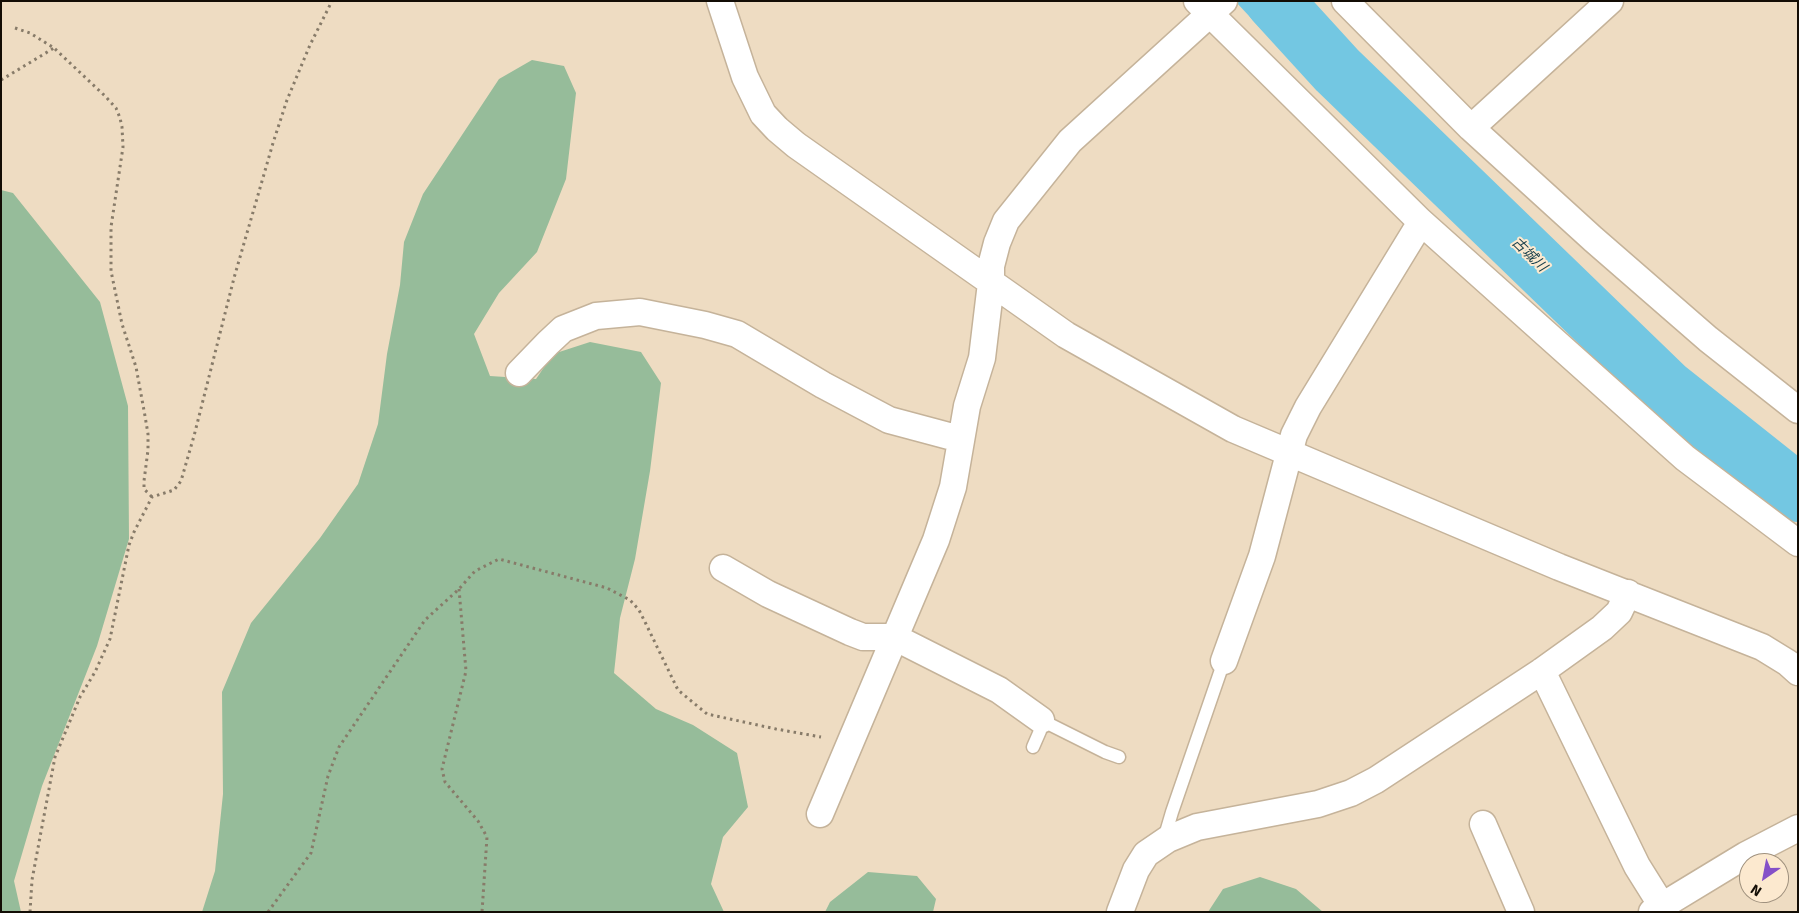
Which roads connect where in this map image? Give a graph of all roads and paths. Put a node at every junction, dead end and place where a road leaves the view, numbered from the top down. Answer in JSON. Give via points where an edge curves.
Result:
{"nodes":[{"id":1,"x":332,"y":1,"type":"edge"},
{"id":2,"x":720,"y":1,"type":"edge"},
{"id":3,"x":1345,"y":1,"type":"edge"},
{"id":4,"x":1610,"y":1,"type":"edge"},
{"id":5,"x":1212,"y":6,"type":"edge"},
{"id":6,"x":15,"y":28,"type":"dead end"},
{"id":7,"x":54,"y":48,"type":"junction"},
{"id":8,"x":1,"y":80,"type":"edge"},
{"id":9,"x":1471,"y":128,"type":"junction"},
{"id":10,"x":1422,"y":222,"type":"junction"},
{"id":11,"x":991,"y":283,"type":"junction"},
{"id":12,"x":519,"y":373,"type":"dead end"},
{"id":13,"x":1798,"y":410,"type":"edge"},
{"id":14,"x":960,"y":439,"type":"junction"},
{"id":15,"x":1289,"y":453,"type":"junction"},
{"id":16,"x":152,"y":497,"type":"junction"},
{"id":17,"x":1798,"y":543,"type":"edge"},
{"id":18,"x":724,"y":568,"type":"dead end"},
{"id":19,"x":459,"y":589,"type":"junction"},
{"id":20,"x":1628,"y":593,"type":"junction"},
{"id":21,"x":894,"y":637,"type":"junction"},
{"id":22,"x":1224,"y":660,"type":"joint"},
{"id":23,"x":1542,"y":671,"type":"junction"},
{"id":24,"x":1798,"y":672,"type":"edge"},
{"id":25,"x":1041,"y":720,"type":"junction"},
{"id":26,"x":851,"y":742,"type":"junction"},
{"id":27,"x":1033,"y":747,"type":"dead end"},
{"id":28,"x":1119,"y":757,"type":"dead end"},
{"id":29,"x":820,"y":814,"type":"dead end"},
{"id":30,"x":1483,"y":824,"type":"dead end"},
{"id":31,"x":1798,"y":828,"type":"edge"},
{"id":32,"x":1168,"y":839,"type":"junction"},
{"id":33,"x":1657,"y":909,"type":"edge"},
{"id":34,"x":30,"y":912,"type":"edge"},
{"id":35,"x":268,"y":912,"type":"edge"},
{"id":36,"x":482,"y":912,"type":"edge"},
{"id":37,"x":1120,"y":912,"type":"edge"},
{"id":38,"x":1521,"y":912,"type":"edge"}],
"edges":[{"from":1,"to":16,"type":"path","via":[[287,100],[234,278],[181,481],[174,490]]},
{"from":2,"to":11,"type":"street","via":[[745,77],[763,114],[777,130]]},
{"from":3,"to":9,"type":"street"},
{"from":4,"to":9,"type":"street"},
{"from":5,"to":10,"type":"street"},
{"from":5,"to":11,"type":"street","via":[[1070,141],[1006,221],[991,266]]},
{"from":6,"to":7,"type":"path"},
{"from":7,"to":8,"type":"path"},
{"from":7,"to":16,"type":"path","via":[[116,108],[122,128],[111,271],[145,416],[148,450],[144,489]]},
{"from":9,"to":13,"type":"street","via":[[1708,340]]},
{"from":10,"to":15,"type":"street","via":[[1308,407]]},
{"from":10,"to":17,"type":"street","via":[[1685,458]]},
{"from":11,"to":14,"type":"street","via":[[982,358],[966,406]]},
{"from":11,"to":15,"type":"street","via":[[1066,335],[1233,429]]},
{"from":12,"to":14,"type":"street","via":[[564,330],[596,316],[640,312],[737,334],[889,420]]},
{"from":14,"to":21,"type":"street","via":[[953,487],[936,540]]},
{"from":15,"to":20,"type":"street"},
{"from":15,"to":22,"type":"street","via":[[1262,556]]},
{"from":16,"to":34,"type":"path","via":[[129,545],[110,639],[80,697],[55,757],[32,880]]},
{"from":18,"to":21,"type":"street","via":[[768,594],[850,632],[863,636]]},
{"from":19,"to":26,"type":"path","via":[[475,571],[499,559],[607,588],[630,600],[639,610],[678,690],[706,714]]},
{"from":19,"to":35,"type":"path","via":[[425,620],[339,747],[328,776],[310,853]]},
{"from":19,"to":36,"type":"path","via":[[466,671],[442,769],[445,782],[478,821],[487,837]]},
{"from":20,"to":23,"type":"street","via":[[1619,612],[1602,628]]},
{"from":20,"to":24,"type":"street","via":[[1762,647]]},
{"from":21,"to":25,"type":"street","via":[[999,690]]},
{"from":21,"to":26,"type":"street"},
{"from":22,"to":32,"type":"lane","via":[[1172,812]]},
{"from":23,"to":32,"type":"street","via":[[1376,780],[1351,793],[1318,804],[1197,827]]},
{"from":23,"to":33,"type":"street"},
{"from":25,"to":27,"type":"lane"},
{"from":25,"to":28,"type":"lane"},
{"from":26,"to":29,"type":"street"},
{"from":30,"to":38,"type":"street"},
{"from":31,"to":33,"type":"street"},
{"from":32,"to":37,"type":"street","via":[[1146,854],[1136,870]]}]}
